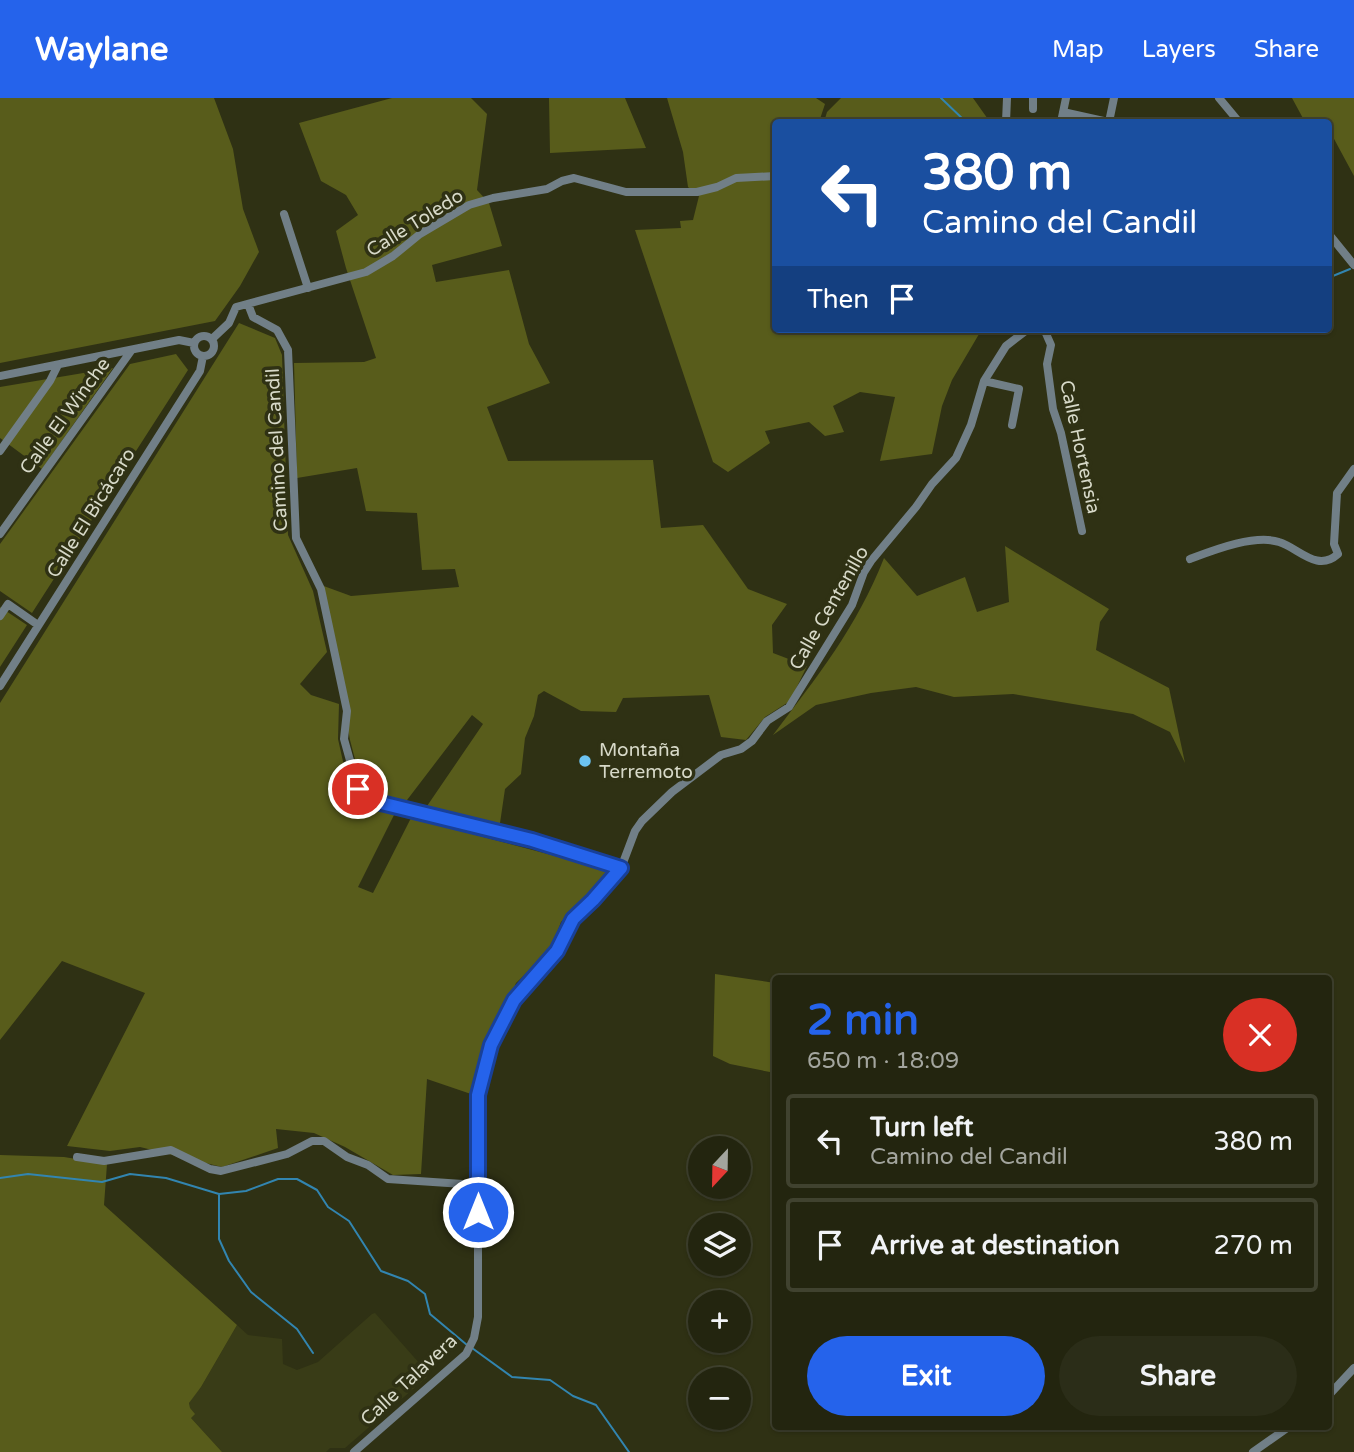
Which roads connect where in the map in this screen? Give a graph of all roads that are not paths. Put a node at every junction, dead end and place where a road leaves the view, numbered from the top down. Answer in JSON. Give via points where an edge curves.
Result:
{"nodes":[{"id":1,"x":1007,"y":98,"type":"edge"},
{"id":2,"x":1032,"y":98,"type":"edge"},
{"id":3,"x":1066,"y":98,"type":"edge"},
{"id":4,"x":1114,"y":98,"type":"edge"},
{"id":5,"x":1219,"y":98,"type":"edge"},
{"id":6,"x":1033,"y":109,"type":"dead end"},
{"id":7,"x":1063,"y":112,"type":"junction"},
{"id":8,"x":1006,"y":119,"type":"edge"},
{"id":9,"x":1062,"y":119,"type":"edge"},
{"id":10,"x":1095,"y":119,"type":"edge"},
{"id":11,"x":1110,"y":119,"type":"edge"},
{"id":12,"x":1236,"y":119,"type":"edge"},
{"id":13,"x":772,"y":176,"type":"edge"},
{"id":14,"x":284,"y":214,"type":"dead end"},
{"id":15,"x":1332,"y":238,"type":"edge"},
{"id":16,"x":1354,"y":265,"type":"edge"},
{"id":17,"x":308,"y":288,"type":"junction"},
{"id":18,"x":248,"y":304,"type":"junction"},
{"id":19,"x":1023,"y":333,"type":"edge"},
{"id":20,"x":1046,"y":333,"type":"edge"},
{"id":21,"x":212,"y":340,"type":"junction"},
{"id":22,"x":194,"y":342,"type":"junction"},
{"id":23,"x":131,"y":351,"type":"junction"},
{"id":24,"x":203,"y":356,"type":"junction"},
{"id":25,"x":58,"y":365,"type":"junction"},
{"id":26,"x":0,"y":376,"type":"edge"},
{"id":27,"x":984,"y":381,"type":"junction"},
{"id":28,"x":1012,"y":425,"type":"dead end"},
{"id":29,"x":1,"y":449,"type":"edge"},
{"id":30,"x":1354,"y":469,"type":"edge"},
{"id":31,"x":1082,"y":531,"type":"dead end"},
{"id":32,"x":0,"y":534,"type":"edge"},
{"id":33,"x":1189,"y":559,"type":"dead end"},
{"id":34,"x":0,"y":615,"type":"edge"},
{"id":35,"x":38,"y":625,"type":"junction"},
{"id":36,"x":0,"y":685,"type":"edge"},
{"id":37,"x":621,"y":868,"type":"junction"},
{"id":38,"x":77,"y":1157,"type":"dead end"},
{"id":39,"x":478,"y":1185,"type":"junction"},
{"id":40,"x":1354,"y":1368,"type":"edge"},
{"id":41,"x":1332,"y":1392,"type":"edge"},
{"id":42,"x":1284,"y":1430,"type":"edge"},
{"id":43,"x":354,"y":1452,"type":"edge"},
{"id":44,"x":1253,"y":1452,"type":"edge"}],
"edges":[{"from":1,"to":8,"type":"street"},
{"from":2,"to":6,"type":"street"},
{"from":3,"to":7,"type":"street"},
{"from":4,"to":11,"type":"street"},
{"from":5,"to":12,"type":"street"},
{"from":7,"to":9,"type":"street"},
{"from":7,"to":10,"type":"street"},
{"from":13,"to":17,"type":"street","name":"Calle Toledo","via":[[736,178],[697,192],[643,193],[574,178],[547,189],[469,205],[366,272]]},
{"from":14,"to":17,"type":"street"},
{"from":15,"to":16,"type":"street"},
{"from":17,"to":18,"type":"street","name":"Calle Toledo"},
{"from":18,"to":21,"type":"street","via":[[236,307],[229,323]]},
{"from":18,"to":37,"type":"street","name":"Camino del Candil","via":[[253,317],[276,330],[288,350],[296,538],[321,589],[347,711],[344,739],[358,789],[381,803],[532,840]]},
{"from":19,"to":27,"type":"street","name":"Calle Centenillo","via":[[1006,346]]},
{"from":20,"to":31,"type":"street","name":"Calle Hortensia","via":[[1051,345],[1047,364],[1053,409]]},
{"from":21,"to":22,"type":"street","via":[[201,336]]},
{"from":21,"to":24,"type":"street","via":[[213,349]]},
{"from":22,"to":23,"type":"street","via":[[180,340]]},
{"from":22,"to":24,"type":"street","via":[[194,349]]},
{"from":23,"to":25,"type":"street"},
{"from":23,"to":32,"type":"street","name":"Calle El Winche"},
{"from":24,"to":35,"type":"street","name":"Calle El Bicácaro","via":[[200,371]]},
{"from":25,"to":26,"type":"street"},
{"from":25,"to":29,"type":"street"},
{"from":27,"to":28,"type":"street","via":[[1019,389]]},
{"from":27,"to":37,"type":"street","name":"Calle Centenillo","via":[[961,450],[871,561],[852,605],[789,707],[767,721],[741,749],[721,755],[672,792],[635,831]]},
{"from":30,"to":33,"type":"street","via":[[1337,493],[1334,544],[1338,554],[1331,559],[1311,560],[1284,543],[1260,539]]},
{"from":34,"to":35,"type":"street","via":[[8,604]]},
{"from":35,"to":36,"type":"street","name":"Calle El Bicácaro"},
{"from":37,"to":39,"type":"street","name":"Calle Talavera","via":[[573,919],[557,951],[514,1000],[491,1045],[478,1095]]},
{"from":38,"to":39,"type":"street","via":[[104,1161],[171,1150],[221,1171],[324,1141],[388,1179]]},
{"from":39,"to":43,"type":"street","name":"Calle Talavera","via":[[478,1317],[470,1347]]},
{"from":40,"to":41,"type":"street"},
{"from":42,"to":44,"type":"street"}]}
